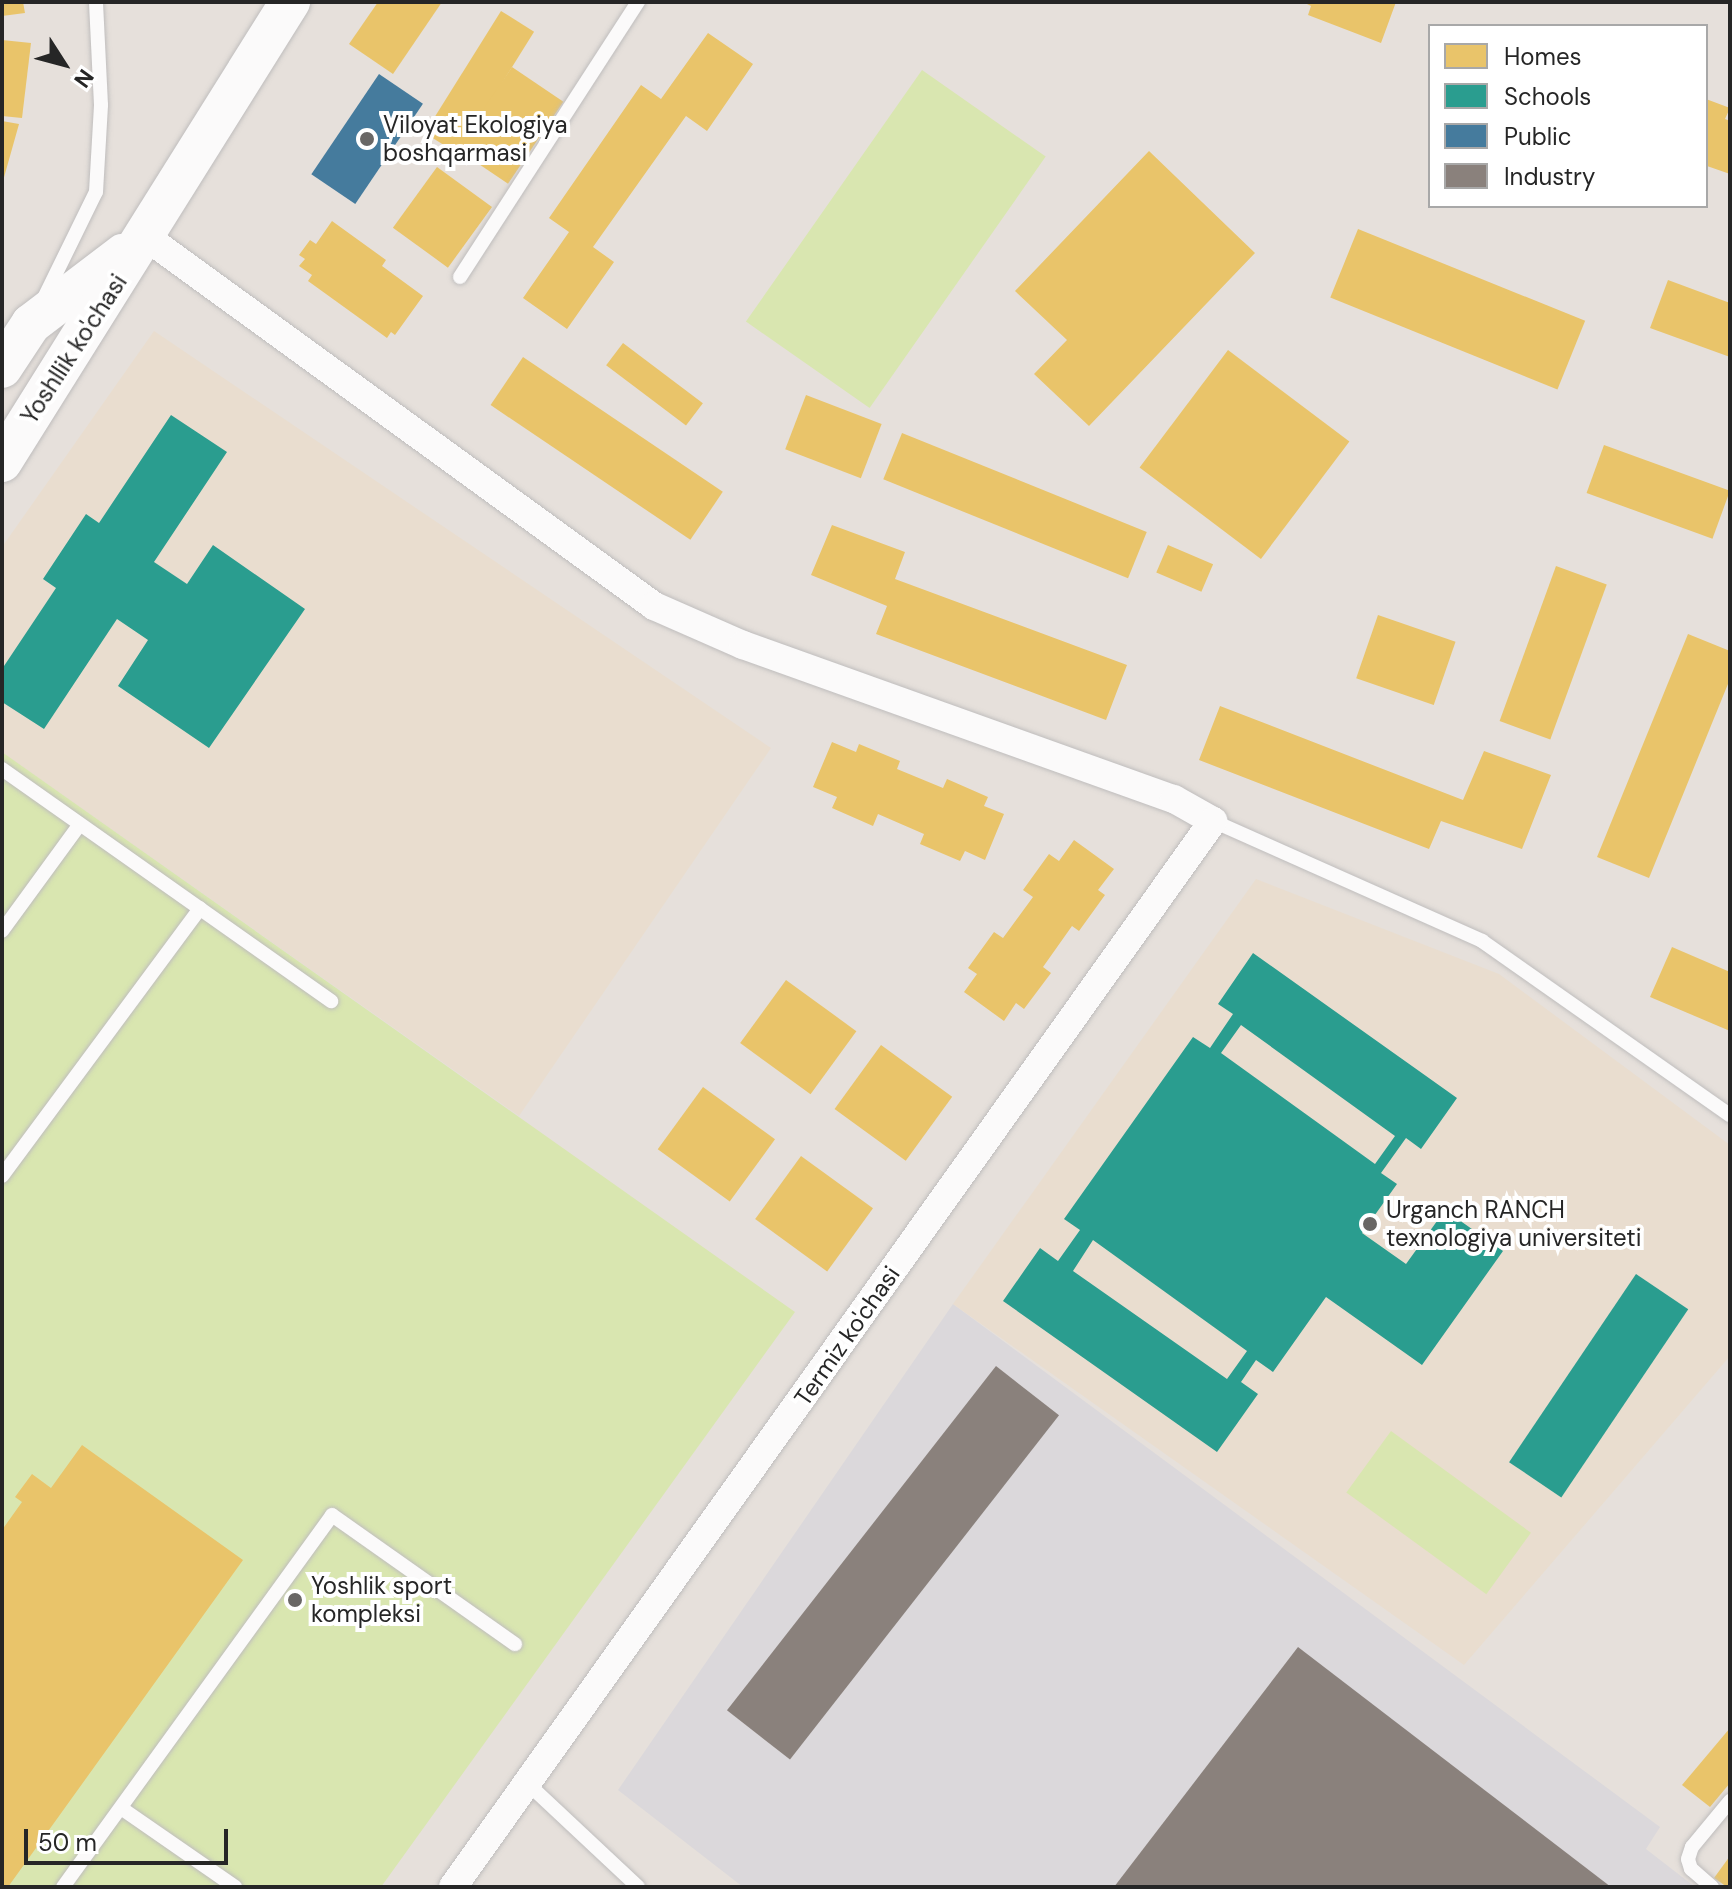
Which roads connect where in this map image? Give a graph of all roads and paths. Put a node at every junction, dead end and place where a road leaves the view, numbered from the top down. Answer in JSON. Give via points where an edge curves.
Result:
{"nodes":[{"id":1,"x":96,"y":2,"type":"edge"},
{"id":2,"x":290,"y":2,"type":"edge"},
{"id":3,"x":638,"y":2,"type":"edge"},
{"id":4,"x":146,"y":237,"type":"junction"},
{"id":5,"x":460,"y":277,"type":"dead end"},
{"id":6,"x":31,"y":324,"type":"junction"},
{"id":7,"x":2,"y":368,"type":"edge"},
{"id":8,"x":2,"y":462,"type":"edge"},
{"id":9,"x":2,"y":769,"type":"edge"},
{"id":10,"x":1213,"y":821,"type":"junction"},
{"id":11,"x":80,"y":824,"type":"junction"},
{"id":12,"x":200,"y":908,"type":"junction"},
{"id":13,"x":2,"y":931,"type":"edge"},
{"id":14,"x":331,"y":1001,"type":"dead end"},
{"id":15,"x":1730,"y":1115,"type":"edge"},
{"id":16,"x":2,"y":1176,"type":"edge"},
{"id":17,"x":515,"y":1644,"type":"dead end"},
{"id":18,"x":527,"y":1783,"type":"junction"},
{"id":19,"x":1730,"y":1801,"type":"edge"},
{"id":20,"x":121,"y":1808,"type":"junction"},
{"id":21,"x":63,"y":1887,"type":"edge"},
{"id":22,"x":235,"y":1887,"type":"edge"},
{"id":23,"x":453,"y":1887,"type":"edge"},
{"id":24,"x":638,"y":1887,"type":"edge"},
{"id":25,"x":1712,"y":1887,"type":"edge"}],
"edges":[{"from":1,"to":6,"type":"lane","via":[[101,105],[96,192]]},
{"from":2,"to":4,"type":"main road","name":"Yoshllik ko'chasi"},
{"from":3,"to":5,"type":"lane"},
{"from":4,"to":6,"type":"main road","name":"Yoshllik ko'chasi"},
{"from":4,"to":8,"type":"main road","name":"Yoshllik ko'chasi"},
{"from":4,"to":10,"type":"street","via":[[654,606],[743,645],[1174,799]]},
{"from":6,"to":7,"type":"main road","name":"Yoshllik ko'chasi"},
{"from":9,"to":11,"type":"lane"},
{"from":10,"to":15,"type":"lane","via":[[1482,941]]},
{"from":10,"to":18,"type":"street","name":"Termiz ko'chasi"},
{"from":11,"to":12,"type":"lane"},
{"from":11,"to":13,"type":"lane"},
{"from":12,"to":14,"type":"lane"},
{"from":12,"to":16,"type":"lane"},
{"from":17,"to":20,"type":"lane","via":[[332,1515]]},
{"from":18,"to":23,"type":"street","name":"Termiz ko'chasi"},
{"from":18,"to":24,"type":"lane"},
{"from":19,"to":25,"type":"lane","via":[[1688,1859],[1691,1869]]},
{"from":20,"to":21,"type":"lane"},
{"from":20,"to":22,"type":"lane"}]}
